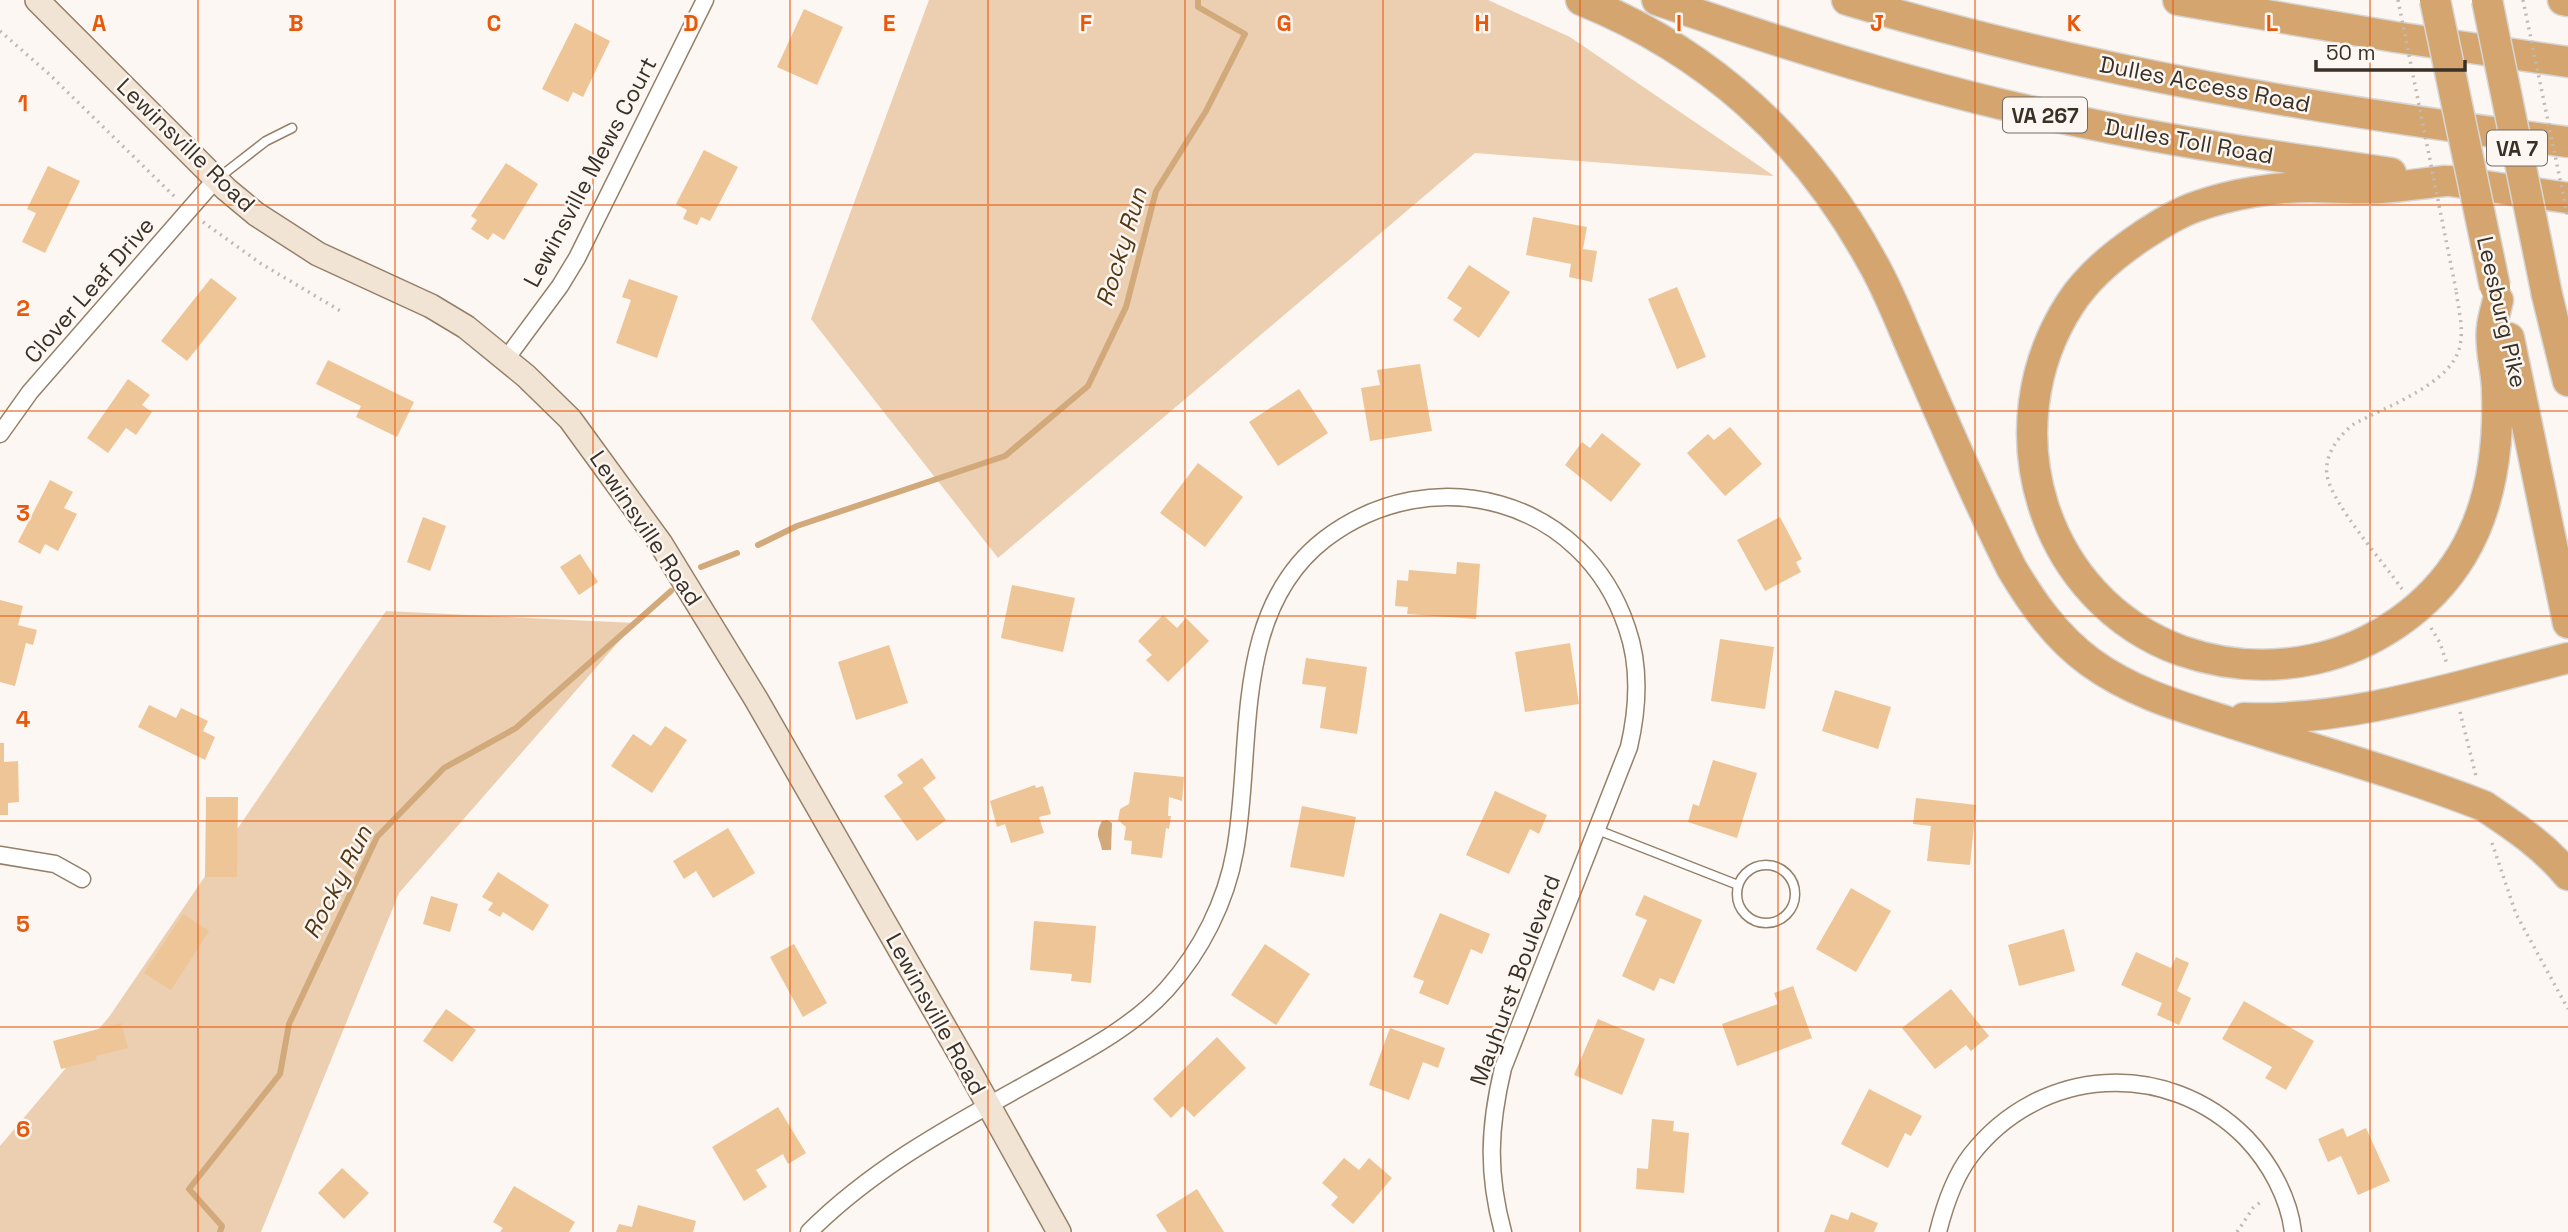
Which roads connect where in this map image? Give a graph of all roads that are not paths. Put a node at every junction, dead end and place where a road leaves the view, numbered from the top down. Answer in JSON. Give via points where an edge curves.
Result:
{"nodes":[{"id":1,"x":705,"y":0,"type":"edge"},
{"id":2,"x":1581,"y":0,"type":"edge"},
{"id":3,"x":1657,"y":0,"type":"edge"},
{"id":4,"x":1847,"y":0,"type":"edge"},
{"id":5,"x":2178,"y":0,"type":"edge"},
{"id":6,"x":2435,"y":0,"type":"edge"},
{"id":7,"x":2487,"y":0,"type":"edge"},
{"id":8,"x":47,"y":3,"type":"edge"},
{"id":9,"x":2568,"y":62,"type":"edge"},
{"id":10,"x":292,"y":128,"type":"dead end"},
{"id":11,"x":2568,"y":142,"type":"edge"},
{"id":12,"x":216,"y":179,"type":"junction"},
{"id":13,"x":2445,"y":181,"type":"junction"},
{"id":14,"x":2568,"y":198,"type":"edge"},
{"id":15,"x":2498,"y":300,"type":"junction"},
{"id":16,"x":506,"y":359,"type":"junction"},
{"id":17,"x":2568,"y":381,"type":"edge"},
{"id":18,"x":0,"y":434,"type":"edge"},
{"id":19,"x":2568,"y":623,"type":"edge"},
{"id":20,"x":2568,"y":658,"type":"edge"},
{"id":21,"x":2202,"y":713,"type":"junction"},
{"id":22,"x":1595,"y":829,"type":"junction"},
{"id":23,"x":0,"y":855,"type":"edge"},
{"id":24,"x":2568,"y":875,"type":"edge"},
{"id":25,"x":82,"y":879,"type":"dead end"},
{"id":26,"x":1738,"y":885,"type":"junction"},
{"id":27,"x":988,"y":1106,"type":"junction"},
{"id":28,"x":809,"y":1232,"type":"edge"},
{"id":29,"x":1059,"y":1232,"type":"edge"},
{"id":30,"x":1503,"y":1232,"type":"edge"},
{"id":31,"x":1938,"y":1232,"type":"edge"},
{"id":32,"x":2293,"y":1232,"type":"edge"}],
"edges":[{"from":1,"to":16,"type":"street","name":"Lewinsville Mews Court","via":[[576,258]]},
{"from":2,"to":21,"type":"highway","via":[[1673,46],[1722,79],[1760,111],[1805,162],[1872,260],[2001,547],[2034,603],[2067,643],[2090,662],[2143,692]]},
{"from":3,"to":13,"type":"highway","name":"Dulles Toll Road","number":"VA 267","via":[[1865,68],[2023,110],[2181,141]]},
{"from":4,"to":11,"type":"highway","name":"Dulles Access Road","via":[[2142,74]]},
{"from":5,"to":9,"type":"highway"},
{"from":6,"to":15,"type":"highway","name":"Leesburg Pike","number":"VA 7","bridge":true},
{"from":7,"to":17,"type":"highway","name":"Leesburg Pike","number":"VA 7","bridge":true},
{"from":8,"to":12,"type":"main road","name":"Lewinsville Road"},
{"from":10,"to":12,"type":"lane","via":[[266,141]]},
{"from":12,"to":16,"type":"main road","name":"Lewinsville Road","via":[[293,239],[431,306]]},
{"from":12,"to":18,"type":"street","name":"Clover Leaf Drive","via":[[30,392]]},
{"from":13,"to":14,"type":"highway","name":"Dulles Toll Road","number":"VA 267"},
{"from":13,"to":15,"type":"highway","via":[[2381,188],[2305,187],[2196,206],[2122,249],[2092,276],[2071,302],[2051,342],[2040,375],[2032,429],[2039,493],[2069,562],[2104,604],[2146,634],[2224,662],[2249,666],[2304,662],[2382,633],[2422,603],[2451,572],[2482,509],[2496,436],[2491,330]]},
{"from":15,"to":19,"type":"highway","name":"Leesburg Pike","number":"VA 7"},
{"from":16,"to":27,"type":"main road","name":"Lewinsville Road","via":[[570,419],[661,544],[757,699]]},
{"from":20,"to":21,"type":"highway","via":[[2327,714],[2278,719]]},
{"from":21,"to":24,"type":"highway","via":[[2484,806],[2520,829]]},
{"from":22,"to":26,"type":"lane"},
{"from":22,"to":27,"type":"street","name":"Mayhurst Boulevard","via":[[1629,747],[1637,688],[1628,628],[1600,575],[1555,530],[1496,502],[1437,496],[1376,510],[1322,541],[1282,589],[1267,618],[1251,683],[1235,854],[1210,927],[1190,960],[1136,1018]]},
{"from":22,"to":30,"type":"street","name":"Mayhurst Boulevard","via":[[1503,1068],[1494,1104],[1492,1180]]},
{"from":23,"to":25,"type":"street","via":[[55,864]]},
{"from":26,"to":26,"type":"lane","via":[[1740,908],[1757,923],[1780,920],[1795,903],[1793,880],[1776,866],[1752,868]]},
{"from":27,"to":28,"type":"street","name":"Mayhurst Boulevard","via":[[905,1153]]},
{"from":27,"to":29,"type":"main road","name":"Lewinsville Road"},
{"from":31,"to":32,"type":"street","via":[[1954,1183],[1970,1156],[2011,1116],[2067,1089],[2124,1082],[2179,1094],[2235,1127],[2272,1171]]}]}
